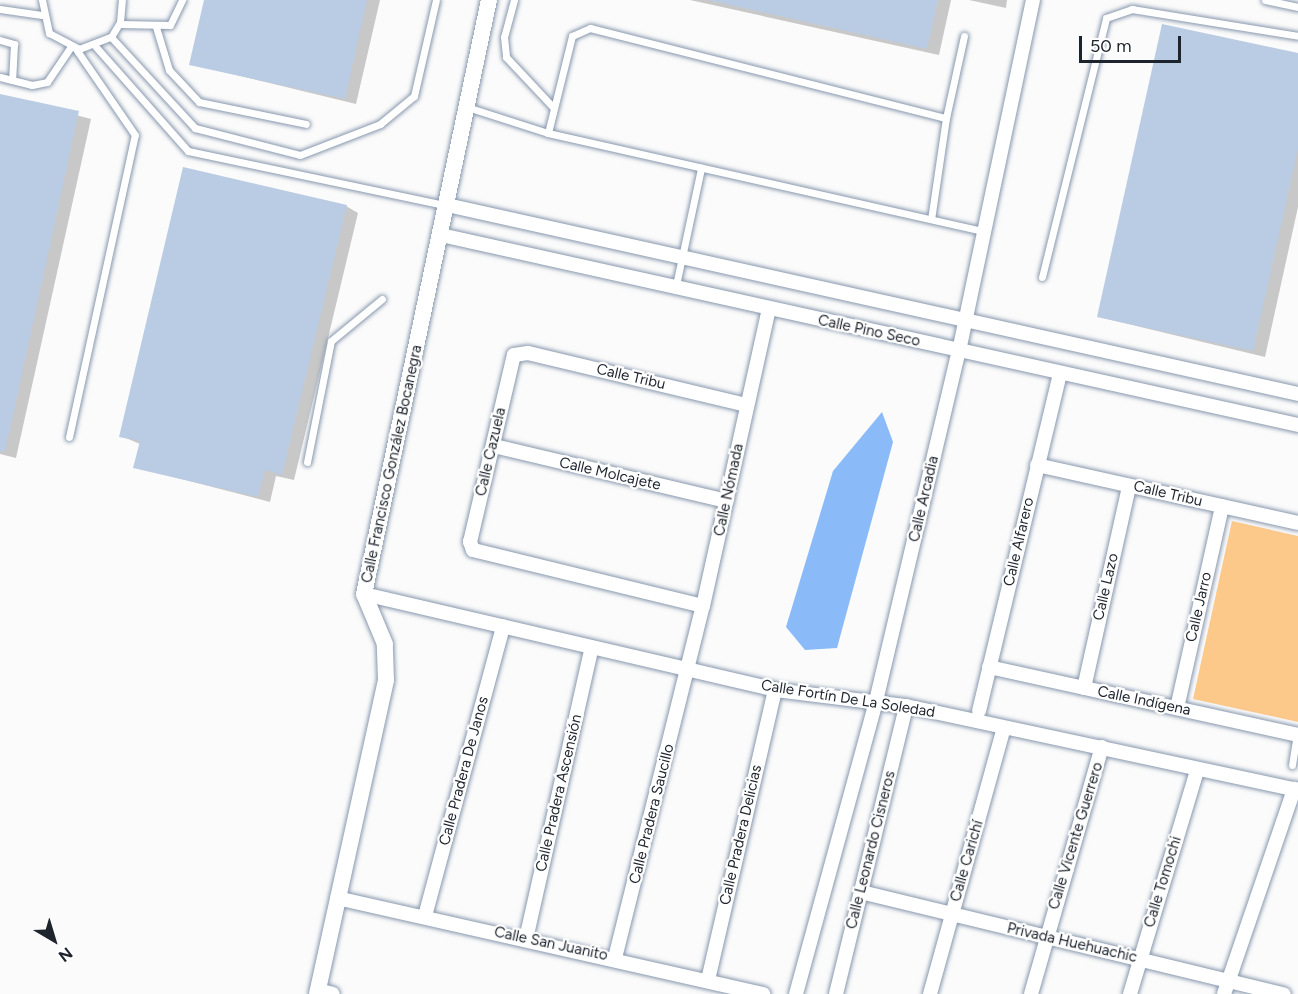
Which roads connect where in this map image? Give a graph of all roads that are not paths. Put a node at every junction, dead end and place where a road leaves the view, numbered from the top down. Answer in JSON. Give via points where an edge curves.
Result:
{"nodes":[{"id":1,"x":42,"y":0,"type":"edge"},
{"id":2,"x":122,"y":0,"type":"edge"},
{"id":3,"x":172,"y":0,"type":"edge"},
{"id":4,"x":436,"y":0,"type":"edge"},
{"id":5,"x":489,"y":0,"type":"edge"},
{"id":6,"x":514,"y":0,"type":"edge"},
{"id":7,"x":1033,"y":0,"type":"edge"},
{"id":8,"x":1265,"y":0,"type":"edge"},
{"id":9,"x":181,"y":3,"type":"edge"},
{"id":10,"x":1298,"y":7,"type":"edge"},
{"id":11,"x":0,"y":9,"type":"edge"},
{"id":12,"x":42,"y":15,"type":"junction"},
{"id":13,"x":120,"y":24,"type":"junction"},
{"id":14,"x":156,"y":27,"type":"junction"},
{"id":15,"x":964,"y":36,"type":"dead end"},
{"id":16,"x":1298,"y":36,"type":"edge"},
{"id":17,"x":111,"y":37,"type":"junction"},
{"id":18,"x":0,"y":40,"type":"edge"},
{"id":19,"x":96,"y":47,"type":"junction"},
{"id":20,"x":73,"y":48,"type":"junction"},
{"id":21,"x":0,"y":77,"type":"edge"},
{"id":22,"x":12,"y":80,"type":"junction"},
{"id":23,"x":466,"y":107,"type":"junction"},
{"id":24,"x":553,"y":107,"type":"junction"},
{"id":25,"x":946,"y":118,"type":"junction"},
{"id":26,"x":306,"y":124,"type":"dead end"},
{"id":27,"x":548,"y":133,"type":"junction"},
{"id":28,"x":701,"y":168,"type":"junction"},
{"id":29,"x":447,"y":205,"type":"junction"},
{"id":30,"x":931,"y":219,"type":"junction"},
{"id":31,"x":984,"y":231,"type":"junction"},
{"id":32,"x":441,"y":236,"type":"junction"},
{"id":33,"x":679,"y":257,"type":"junction"},
{"id":34,"x":1042,"y":277,"type":"dead end"},
{"id":35,"x":676,"y":285,"type":"junction"},
{"id":36,"x":382,"y":299,"type":"dead end"},
{"id":37,"x":770,"y":309,"type":"junction"},
{"id":38,"x":965,"y":320,"type":"junction"},
{"id":39,"x":959,"y":351,"type":"junction"},
{"id":40,"x":514,"y":355,"type":"joint"},
{"id":41,"x":1060,"y":374,"type":"junction"},
{"id":42,"x":1298,"y":393,"type":"edge"},
{"id":43,"x":747,"y":405,"type":"junction"},
{"id":44,"x":1298,"y":425,"type":"edge"},
{"id":45,"x":69,"y":437,"type":"dead end"},
{"id":46,"x":494,"y":446,"type":"junction"},
{"id":47,"x":307,"y":462,"type":"dead end"},
{"id":48,"x":1037,"y":465,"type":"junction"},
{"id":49,"x":1129,"y":486,"type":"junction"},
{"id":50,"x":727,"y":501,"type":"junction"},
{"id":51,"x":1222,"y":506,"type":"junction"},
{"id":52,"x":1298,"y":523,"type":"edge"},
{"id":53,"x":364,"y":594,"type":"junction"},
{"id":54,"x":703,"y":606,"type":"junction"},
{"id":55,"x":503,"y":626,"type":"junction"},
{"id":56,"x":592,"y":647,"type":"junction"},
{"id":57,"x":990,"y":667,"type":"junction"},
{"id":58,"x":688,"y":670,"type":"junction"},
{"id":59,"x":1083,"y":688,"type":"junction"},
{"id":60,"x":775,"y":690,"type":"junction"},
{"id":61,"x":876,"y":700,"type":"junction"},
{"id":62,"x":906,"y":706,"type":"junction"},
{"id":63,"x":1177,"y":708,"type":"junction"},
{"id":64,"x":979,"y":711,"type":"dead end"},
{"id":65,"x":1004,"y":728,"type":"junction"},
{"id":66,"x":1297,"y":735,"type":"edge"},
{"id":67,"x":1102,"y":747,"type":"junction"},
{"id":68,"x":1292,"y":765,"type":"dead end"},
{"id":69,"x":1197,"y":770,"type":"junction"},
{"id":70,"x":1296,"y":790,"type":"edge"},
{"id":71,"x":861,"y":892,"type":"junction"},
{"id":72,"x":337,"y":898,"type":"junction"},
{"id":73,"x":952,"y":915,"type":"junction"},
{"id":74,"x":425,"y":916,"type":"junction"},
{"id":75,"x":1046,"y":938,"type":"junction"},
{"id":76,"x":526,"y":939,"type":"junction"},
{"id":77,"x":615,"y":958,"type":"junction"},
{"id":78,"x":1140,"y":959,"type":"junction"},
{"id":79,"x":708,"y":980,"type":"junction"},
{"id":80,"x":1225,"y":988,"type":"edge"},
{"id":81,"x":322,"y":993,"type":"edge"},
{"id":82,"x":763,"y":994,"type":"edge"},
{"id":83,"x":796,"y":994,"type":"edge"},
{"id":84,"x":836,"y":994,"type":"edge"},
{"id":85,"x":930,"y":994,"type":"edge"},
{"id":86,"x":1031,"y":994,"type":"edge"},
{"id":87,"x":1130,"y":994,"type":"edge"},
{"id":88,"x":1284,"y":994,"type":"edge"}],
"edges":[{"from":1,"to":12,"type":"lane"},
{"from":2,"to":13,"type":"lane"},
{"from":3,"to":9,"type":"lane"},
{"from":4,"to":17,"type":"lane","via":[[421,78],[401,111],[300,155],[195,128]]},
{"from":5,"to":23,"type":"street","name":"Calle Francisco González Bocanegra"},
{"from":6,"to":24,"type":"lane","via":[[504,37],[506,57]]},
{"from":7,"to":31,"type":"street","name":"Calle Arcadia"},
{"from":8,"to":10,"type":"lane"},
{"from":9,"to":14,"type":"lane","via":[[170,25]]},
{"from":11,"to":12,"type":"lane"},
{"from":12,"to":20,"type":"lane","via":[[49,33]]},
{"from":13,"to":14,"type":"lane"},
{"from":13,"to":17,"type":"lane"},
{"from":14,"to":26,"type":"lane","via":[[169,69],[199,102]]},
{"from":15,"to":25,"type":"lane"},
{"from":16,"to":34,"type":"lane","via":[[1132,9],[1106,18]]},
{"from":17,"to":19,"type":"lane"},
{"from":18,"to":22,"type":"lane","via":[[14,44]]},
{"from":19,"to":20,"type":"lane"},
{"from":19,"to":29,"type":"lane","via":[[188,150]]},
{"from":20,"to":22,"type":"lane","via":[[46,82]]},
{"from":20,"to":45,"type":"lane","via":[[135,135]]},
{"from":21,"to":22,"type":"lane"},
{"from":23,"to":27,"type":"lane"},
{"from":23,"to":29,"type":"street","name":"Calle Francisco González Bocanegra"},
{"from":24,"to":25,"type":"lane","via":[[572,36],[590,28]]},
{"from":24,"to":27,"type":"lane"},
{"from":25,"to":30,"type":"lane"},
{"from":27,"to":28,"type":"lane"},
{"from":28,"to":30,"type":"lane"},
{"from":28,"to":33,"type":"lane"},
{"from":29,"to":32,"type":"street","name":"Calle Francisco González Bocanegra"},
{"from":29,"to":33,"type":"street","name":"Calle Pino Seco"},
{"from":30,"to":31,"type":"lane"},
{"from":31,"to":38,"type":"street","name":"Calle Arcadia"},
{"from":32,"to":35,"type":"street","name":"Calle Pino Seco"},
{"from":32,"to":53,"type":"street","name":"Calle Francisco González Bocanegra"},
{"from":33,"to":35,"type":"lane"},
{"from":33,"to":38,"type":"street","name":"Calle Pino Seco"},
{"from":35,"to":37,"type":"street","name":"Calle Pino Seco"},
{"from":36,"to":47,"type":"lane","via":[[331,341]]},
{"from":37,"to":39,"type":"street","name":"Calle Pino Seco"},
{"from":37,"to":43,"type":"street","name":"Calle Nómada"},
{"from":38,"to":39,"type":"street","name":"Calle Arcadia"},
{"from":38,"to":42,"type":"street","name":"Calle Pino Seco"},
{"from":39,"to":41,"type":"street","name":"Calle Pino Seco"},
{"from":39,"to":61,"type":"street","name":"Calle Arcadia"},
{"from":40,"to":43,"type":"street","name":"Calle Tribu","via":[[528,353]]},
{"from":40,"to":46,"type":"street","name":"Calle Cazuela"},
{"from":41,"to":44,"type":"street","name":"Calle Pino Seco"},
{"from":41,"to":48,"type":"street","name":"Calle Alfarero"},
{"from":43,"to":50,"type":"street","name":"Calle Nómada"},
{"from":46,"to":50,"type":"street","name":"Calle Molcajete"},
{"from":46,"to":54,"type":"street","name":"Calle Cazuela","via":[[471,549]]},
{"from":48,"to":49,"type":"street","name":"Calle Tribu"},
{"from":48,"to":57,"type":"street","name":"Calle Alfarero"},
{"from":49,"to":51,"type":"street","name":"Calle Tribu"},
{"from":49,"to":59,"type":"street","name":"Calle Lazo"},
{"from":50,"to":54,"type":"street","name":"Calle Nómada"},
{"from":51,"to":52,"type":"street","name":"Calle Tribu"},
{"from":51,"to":63,"type":"street","name":"Calle Jarro"},
{"from":53,"to":55,"type":"street","name":"Calle Fortín De La Soledad"},
{"from":53,"to":72,"type":"street","name":"Calle Francisco González Bocanegra","via":[[384,645],[386,680]]},
{"from":54,"to":58,"type":"street","name":"Calle Nómada"},
{"from":55,"to":56,"type":"street","name":"Calle Fortín De La Soledad"},
{"from":55,"to":74,"type":"street","name":"Calle Pradera De Janos"},
{"from":56,"to":58,"type":"street","name":"Calle Fortín De La Soledad"},
{"from":56,"to":76,"type":"street","name":"Calle Pradera Ascensión"},
{"from":57,"to":59,"type":"street","name":"Calle Indígena"},
{"from":57,"to":64,"type":"street","name":"Calle Alfarero"},
{"from":58,"to":60,"type":"street","name":"Calle Fortín De La Soledad"},
{"from":58,"to":77,"type":"street","name":"Calle Pradera Saucillo"},
{"from":59,"to":63,"type":"street","name":"Calle Indígena"},
{"from":60,"to":61,"type":"street","name":"Calle Fortín De La Soledad"},
{"from":60,"to":79,"type":"street","name":"Calle Pradera Delicias"},
{"from":61,"to":62,"type":"street","name":"Calle Fortín De La Soledad"},
{"from":61,"to":83,"type":"street","name":"Calle Arcadia"},
{"from":62,"to":65,"type":"street","name":"Calle Fortín De La Soledad"},
{"from":62,"to":71,"type":"street","name":"Calle Leonardo Cisneros"},
{"from":63,"to":66,"type":"street","name":"Calle Indígena"},
{"from":65,"to":67,"type":"street","name":"Calle Fortín De La Soledad"},
{"from":65,"to":73,"type":"street","name":"Calle Carichí"},
{"from":66,"to":68,"type":"lane"},
{"from":67,"to":69,"type":"street","name":"Calle Fortín De La Soledad"},
{"from":67,"to":75,"type":"street","name":"Calle Vicente Guerrero"},
{"from":69,"to":70,"type":"street","name":"Calle Fortín De La Soledad"},
{"from":69,"to":78,"type":"street","name":"Calle Tomochi"},
{"from":70,"to":80,"type":"street"},
{"from":71,"to":73,"type":"street","name":"Privada Huehuachic"},
{"from":71,"to":84,"type":"street","name":"Calle Leonardo Cisneros"},
{"from":72,"to":74,"type":"street","name":"Calle San Juanito"},
{"from":72,"to":81,"type":"street","name":"Calle Francisco González Bocanegra"},
{"from":73,"to":75,"type":"street","name":"Privada Huehuachic"},
{"from":73,"to":85,"type":"street","name":"Calle Carichí"},
{"from":74,"to":76,"type":"street","name":"Calle San Juanito"},
{"from":75,"to":78,"type":"street","name":"Privada Huehuachic"},
{"from":75,"to":86,"type":"street","name":"Calle Vicente Guerrero"},
{"from":76,"to":77,"type":"street","name":"Calle San Juanito"},
{"from":77,"to":79,"type":"street","name":"Calle San Juanito"},
{"from":78,"to":80,"type":"street","name":"Privada Huehuachic"},
{"from":78,"to":87,"type":"street","name":"Calle Tomochi"},
{"from":79,"to":82,"type":"street","name":"Calle San Juanito"},
{"from":80,"to":88,"type":"street","name":"Privada Huehuachic"}]}
